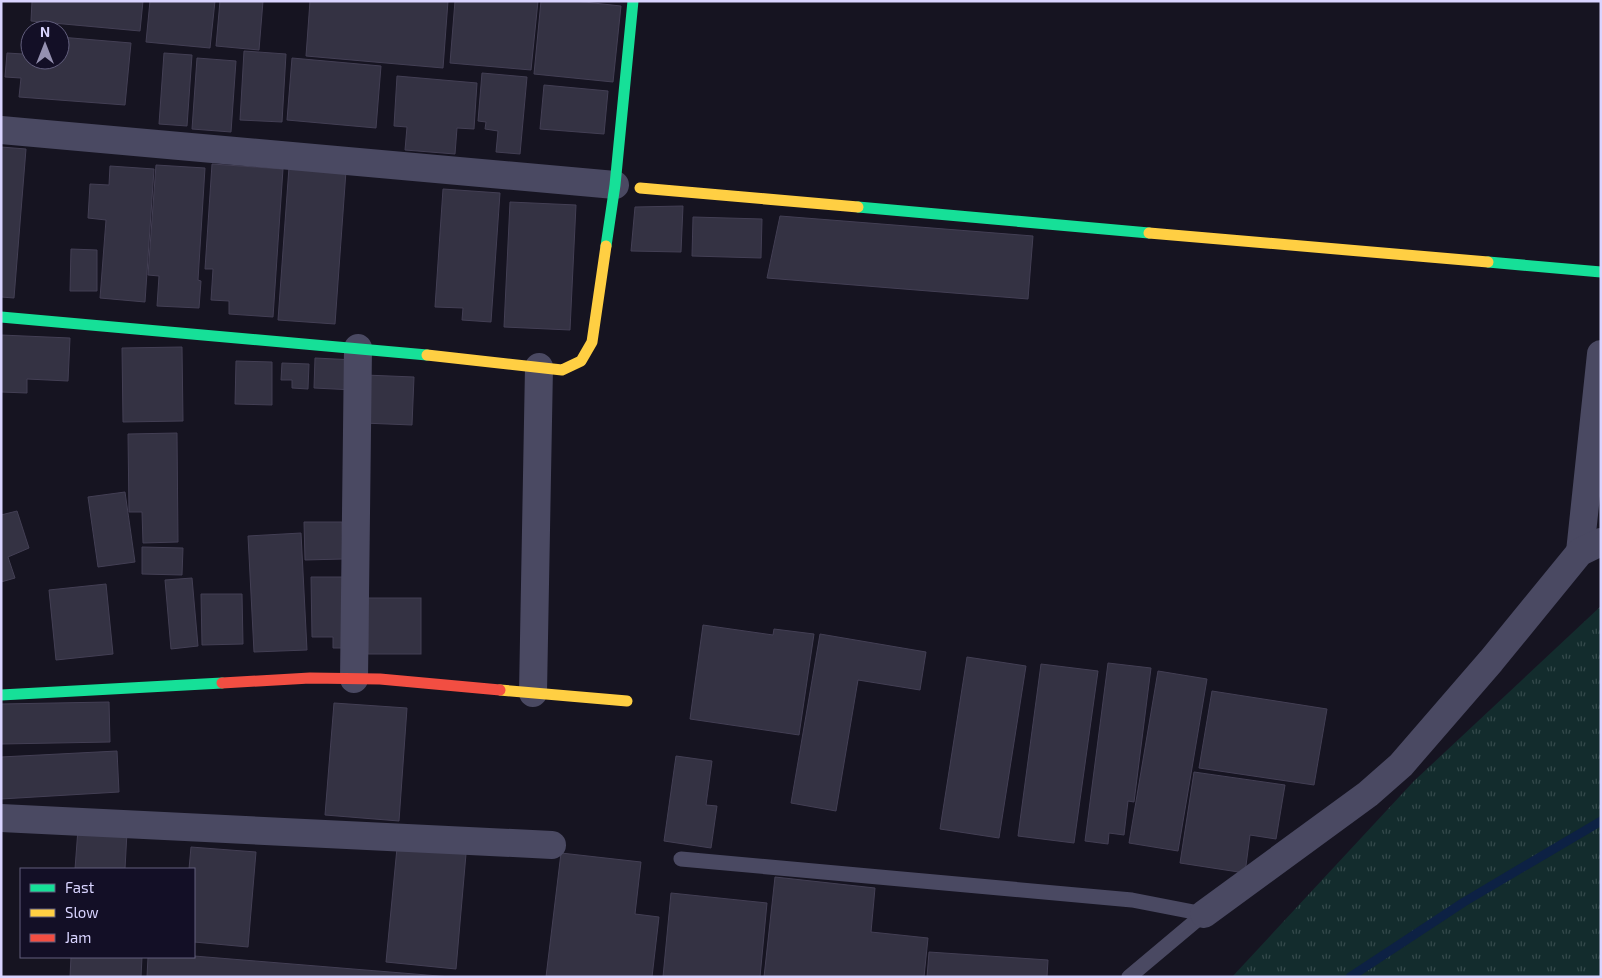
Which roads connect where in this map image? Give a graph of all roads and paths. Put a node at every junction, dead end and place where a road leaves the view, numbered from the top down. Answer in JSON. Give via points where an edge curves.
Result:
{"nodes":[{"id":1,"x":633,"y":1,"type":"edge"},
{"id":2,"x":1,"y":130,"type":"edge"},
{"id":3,"x":628,"y":187,"type":"junction"},
{"id":4,"x":1601,"y":272,"type":"edge"},
{"id":5,"x":1,"y":317,"type":"edge"},
{"id":6,"x":358,"y":348,"type":"junction"},
{"id":7,"x":1601,"y":354,"type":"edge"},
{"id":8,"x":539,"y":367,"type":"junction"},
{"id":9,"x":1590,"y":547,"type":"edge"},
{"id":10,"x":354,"y":679,"type":"junction"},
{"id":11,"x":533,"y":693,"type":"junction"},
{"id":12,"x":1,"y":695,"type":"edge"},
{"id":13,"x":627,"y":701,"type":"dead end"},
{"id":14,"x":1,"y":818,"type":"edge"},
{"id":15,"x":552,"y":845,"type":"dead end"},
{"id":16,"x":681,"y":859,"type":"dead end"},
{"id":17,"x":1204,"y":914,"type":"junction"},
{"id":18,"x":1129,"y":977,"type":"edge"}],
"edges":[{"from":1,"to":3,"type":"street"},
{"from":2,"to":3,"type":"street"},
{"from":3,"to":4,"type":"street"},
{"from":3,"to":8,"type":"street","via":[[592,342],[581,361],[562,370]]},
{"from":5,"to":6,"type":"street"},
{"from":6,"to":8,"type":"street"},
{"from":6,"to":10,"type":"street"},
{"from":7,"to":9,"type":"street"},
{"from":8,"to":11,"type":"street"},
{"from":9,"to":17,"type":"street","via":[[1401,765],[1368,794]]},
{"from":10,"to":11,"type":"street"},
{"from":10,"to":12,"type":"street","via":[[310,678]]},
{"from":11,"to":13,"type":"street"},
{"from":14,"to":15,"type":"street"},
{"from":16,"to":17,"type":"lane","via":[[1132,900]]},
{"from":17,"to":18,"type":"lane"}]}
